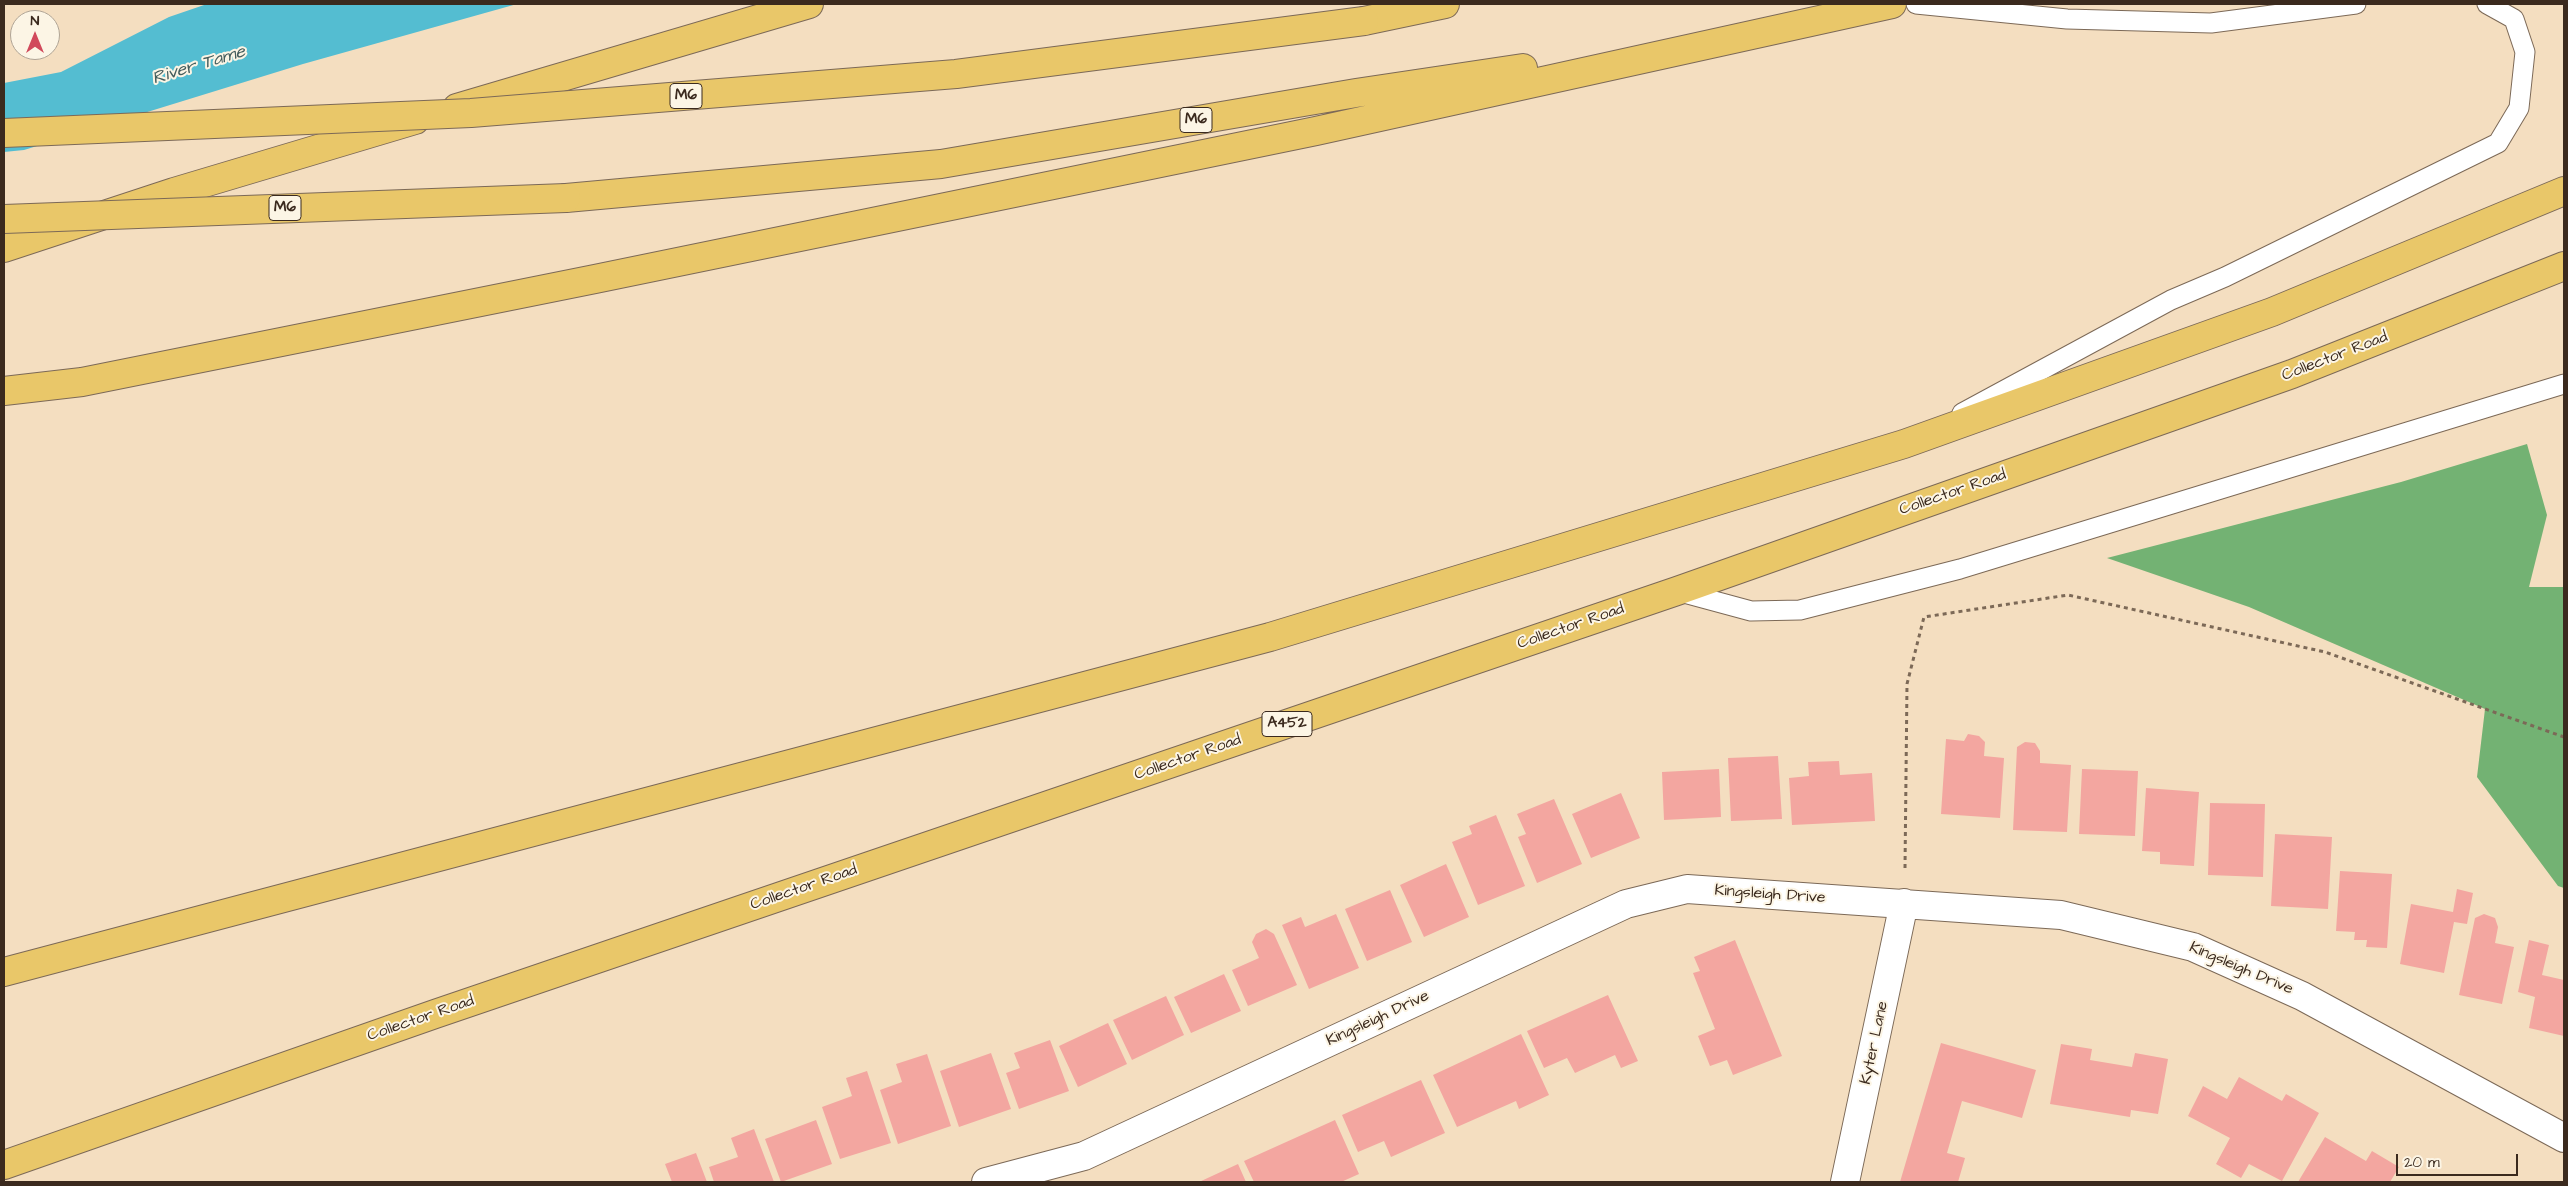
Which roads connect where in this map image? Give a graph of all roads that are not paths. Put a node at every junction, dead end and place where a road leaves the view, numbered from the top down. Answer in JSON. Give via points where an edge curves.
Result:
{"nodes":[{"id":1,"x":809,"y":4,"type":"edge"},
{"id":2,"x":1445,"y":4,"type":"edge"},
{"id":3,"x":1892,"y":4,"type":"edge"},
{"id":4,"x":1916,"y":4,"type":"edge"},
{"id":5,"x":2356,"y":4,"type":"edge"},
{"id":6,"x":2486,"y":4,"type":"edge"},
{"id":7,"x":1762,"y":33,"type":"junction"},
{"id":8,"x":4,"y":133,"type":"edge"},
{"id":9,"x":2564,"y":191,"type":"edge"},
{"id":10,"x":4,"y":219,"type":"edge"},
{"id":11,"x":4,"y":248,"type":"edge"},
{"id":12,"x":2564,"y":266,"type":"edge"},
{"id":13,"x":2564,"y":384,"type":"edge"},
{"id":14,"x":4,"y":391,"type":"edge"},
{"id":15,"x":1904,"y":444,"type":"junction"},
{"id":16,"x":1677,"y":591,"type":"junction"},
{"id":17,"x":1904,"y":904,"type":"junction"},
{"id":18,"x":4,"y":972,"type":"edge"},
{"id":19,"x":2564,"y":1138,"type":"edge"},
{"id":20,"x":4,"y":1165,"type":"edge"},
{"id":21,"x":986,"y":1182,"type":"edge"},
{"id":22,"x":1845,"y":1182,"type":"edge"}],
"edges":[{"from":1,"to":11,"type":"highway","via":[[174,192]]},
{"from":2,"to":8,"type":"highway","number":"M6","bridge":true,"via":[[1364,21],[956,74],[471,113]]},
{"from":3,"to":7,"type":"highway","number":"M6"},
{"from":4,"to":5,"type":"lane","via":[[2067,18],[2211,23]]},
{"from":6,"to":15,"type":"lane","via":[[2514,19],[2525,52],[2519,108],[2498,143],[2171,300]]},
{"from":7,"to":10,"type":"highway","number":"M6","bridge":true,"via":[[1356,93],[942,164],[566,198]]},
{"from":7,"to":14,"type":"highway","via":[[1316,131],[549,289],[82,382]]},
{"from":9,"to":15,"type":"highway","via":[[2272,312]]},
{"from":12,"to":16,"type":"highway","name":"Collector Road","number":"A452","via":[[2292,374]]},
{"from":13,"to":16,"type":"lane","via":[[1960,569],[1800,610],[1751,611]]},
{"from":15,"to":18,"type":"highway","via":[[1270,636]]},
{"from":16,"to":20,"type":"highway","name":"Collector Road","number":"A452"},
{"from":17,"to":19,"type":"street","name":"Kingsleigh Drive","via":[[2061,915],[2193,947],[2302,996]]},
{"from":17,"to":21,"type":"street","name":"Kingsleigh Drive","via":[[1687,889],[1626,904],[1084,1156]]},
{"from":17,"to":22,"type":"street","name":"Kyter Lane"}]}
